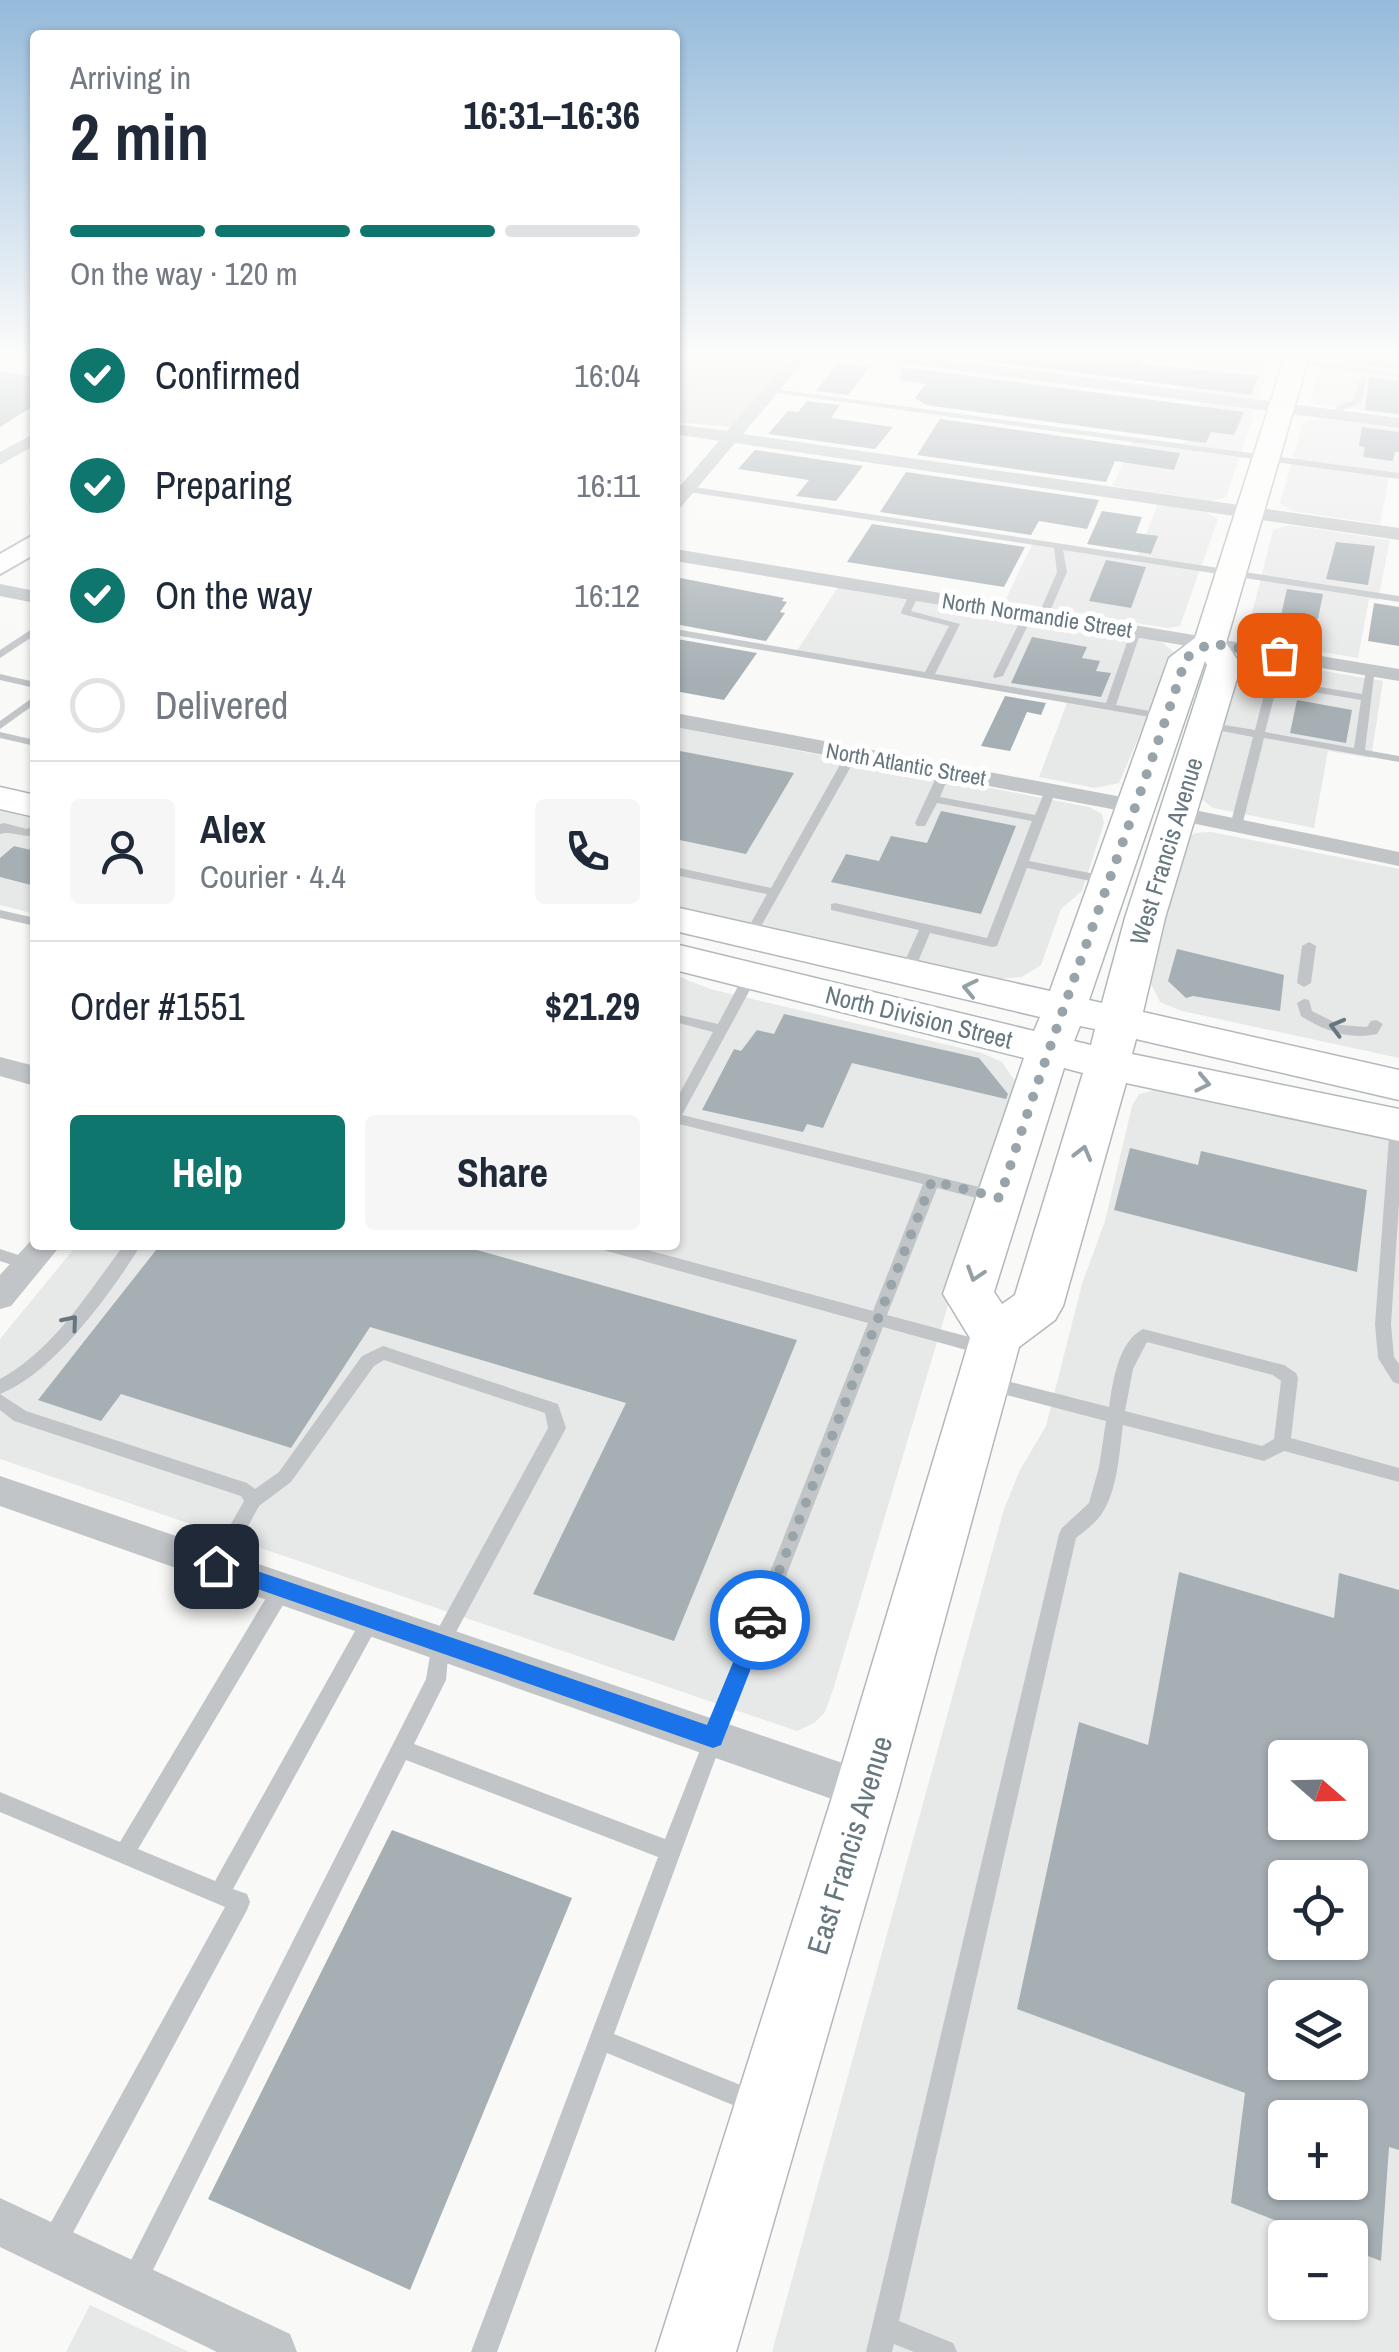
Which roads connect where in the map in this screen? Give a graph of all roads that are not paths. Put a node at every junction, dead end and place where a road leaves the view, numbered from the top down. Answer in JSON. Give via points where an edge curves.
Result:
{"nodes":[{"id":1,"x":706,"y":463,"type":"edge"},
{"id":2,"x":910,"y":463,"type":"edge"},
{"id":3,"x":1265,"y":463,"type":"edge"},
{"id":4,"x":1307,"y":463,"type":"edge"},
{"id":5,"x":1327,"y":463,"type":"dead end"},
{"id":6,"x":1399,"y":466,"type":"edge"},
{"id":7,"x":1399,"y":476,"type":"edge"},
{"id":8,"x":681,"y":488,"type":"edge"},
{"id":9,"x":1250,"y":512,"type":"junction"},
{"id":10,"x":1399,"y":534,"type":"edge"},
{"id":11,"x":30,"y":545,"type":"edge"},
{"id":12,"x":1058,"y":546,"type":"junction"},
{"id":13,"x":680,"y":556,"type":"edge"},
{"id":14,"x":0,"y":566,"type":"edge"},
{"id":15,"x":1232,"y":573,"type":"junction"},
{"id":16,"x":0,"y":590,"type":"edge"},
{"id":17,"x":914,"y":594,"type":"junction"},
{"id":18,"x":30,"y":596,"type":"edge"},
{"id":19,"x":1399,"y":599,"type":"edge"},
{"id":20,"x":1036,"y":615,"type":"junction"},
{"id":21,"x":1136,"y":631,"type":"junction"},
{"id":22,"x":30,"y":633,"type":"edge"},
{"id":23,"x":680,"y":633,"type":"edge"},
{"id":24,"x":1210,"y":643,"type":"junction"},
{"id":25,"x":0,"y":654,"type":"edge"},
{"id":26,"x":1279,"y":655,"type":"junction"},
{"id":27,"x":1371,"y":670,"type":"junction"},
{"id":28,"x":1399,"y":675,"type":"edge"},
{"id":29,"x":928,"y":676,"type":"junction"},
{"id":30,"x":998,"y":676,"type":"dead end"},
{"id":31,"x":3,"y":681,"type":"edge"},
{"id":32,"x":1272,"y":682,"type":"junction"},
{"id":33,"x":30,"y":684,"type":"edge"},
{"id":34,"x":1367,"y":698,"type":"junction"},
{"id":35,"x":30,"y":702,"type":"edge"},
{"id":36,"x":1110,"y":707,"type":"junction"},
{"id":37,"x":680,"y":721,"type":"edge"},
{"id":38,"x":1185,"y":721,"type":"junction"},
{"id":39,"x":0,"y":726,"type":"edge"},
{"id":40,"x":1260,"y":734,"type":"junction"},
{"id":41,"x":0,"y":735,"type":"edge"},
{"id":42,"x":30,"y":741,"type":"edge"},
{"id":43,"x":1359,"y":752,"type":"junction"},
{"id":44,"x":852,"y":754,"type":"junction"},
{"id":45,"x":1399,"y":759,"type":"edge"},
{"id":46,"x":0,"y":766,"type":"edge"},
{"id":47,"x":946,"y":771,"type":"junction"},
{"id":48,"x":30,"y":773,"type":"edge"},
{"id":49,"x":1050,"y":790,"type":"junction"},
{"id":50,"x":933,"y":800,"type":"junction"},
{"id":51,"x":1138,"y":806,"type":"junction"},
{"id":52,"x":1180,"y":814,"type":"junction"},
{"id":53,"x":8,"y":818,"type":"edge"},
{"id":54,"x":1038,"y":820,"type":"junction"},
{"id":55,"x":921,"y":823,"type":"dead end"},
{"id":56,"x":1236,"y":826,"type":"junction"},
{"id":57,"x":30,"y":833,"type":"edge"},
{"id":58,"x":1399,"y":859,"type":"edge"},
{"id":59,"x":1022,"y":863,"type":"junction"},
{"id":60,"x":680,"y":872,"type":"edge"},
{"id":61,"x":1110,"y":881,"type":"junction"},
{"id":62,"x":774,"y":892,"type":"junction"},
{"id":63,"x":834,"y":908,"type":"dead end"},
{"id":64,"x":0,"y":914,"type":"edge"},
{"id":65,"x":30,"y":921,"type":"edge"},
{"id":66,"x":680,"y":922,"type":"edge"},
{"id":67,"x":926,"y":928,"type":"junction"},
{"id":68,"x":1309,"y":946,"type":"dead end"},
{"id":69,"x":750,"y":956,"type":"junction"},
{"id":70,"x":680,"y":957,"type":"edge"},
{"id":71,"x":906,"y":974,"type":"junction"},
{"id":72,"x":1304,"y":983,"type":"dead end"},
{"id":73,"x":1304,"y":1003,"type":"dead end"},
{"id":74,"x":680,"y":1019,"type":"edge"},
{"id":75,"x":1376,"y":1024,"type":"dead end"},
{"id":76,"x":1058,"y":1029,"type":"junction"},
{"id":77,"x":721,"y":1030,"type":"junction"},
{"id":78,"x":1113,"y":1042,"type":"junction"},
{"id":79,"x":0,"y":1066,"type":"edge"},
{"id":80,"x":30,"y":1075,"type":"edge"},
{"id":81,"x":680,"y":1107,"type":"edge"},
{"id":82,"x":1398,"y":1111,"type":"edge"},
{"id":83,"x":680,"y":1117,"type":"edge"},
{"id":84,"x":1396,"y":1177,"type":"edge"},
{"id":85,"x":932,"y":1181,"type":"junction"},
{"id":86,"x":1000,"y":1198,"type":"junction"},
{"id":87,"x":129,"y":1250,"type":"edge"},
{"id":88,"x":626,"y":1250,"type":"edge"},
{"id":89,"x":24,"y":1255,"type":"edge"},
{"id":90,"x":1388,"y":1258,"type":"junction"},
{"id":91,"x":1399,"y":1276,"type":"edge"},
{"id":92,"x":0,"y":1297,"type":"edge"},
{"id":93,"x":879,"y":1319,"type":"junction"},
{"id":94,"x":990,"y":1356,"type":"junction"},
{"id":95,"x":1399,"y":1377,"type":"edge"},
{"id":96,"x":0,"y":1387,"type":"edge"},
{"id":97,"x":0,"y":1401,"type":"edge"},
{"id":98,"x":1116,"y":1416,"type":"junction"},
{"id":99,"x":1282,"y":1443,"type":"junction"},
{"id":100,"x":1399,"y":1475,"type":"edge"},
{"id":101,"x":0,"y":1491,"type":"edge"},
{"id":102,"x":252,"y":1502,"type":"junction"},
{"id":103,"x":216,"y":1566,"type":"junction"},
{"id":104,"x":282,"y":1589,"type":"junction"},
{"id":105,"x":372,"y":1621,"type":"junction"},
{"id":106,"x":440,"y":1644,"type":"junction"},
{"id":107,"x":713,"y":1738,"type":"junction"},
{"id":108,"x":401,"y":1749,"type":"junction"},
{"id":109,"x":866,"y":1791,"type":"junction"},
{"id":110,"x":0,"y":1802,"type":"edge"},
{"id":111,"x":671,"y":1852,"type":"junction"},
{"id":112,"x":124,"y":1854,"type":"junction"},
{"id":113,"x":219,"y":1894,"type":"junction"},
{"id":114,"x":602,"y":2040,"type":"junction"},
{"id":115,"x":770,"y":2108,"type":"junction"},
{"id":116,"x":0,"y":2222,"type":"edge"},
{"id":117,"x":51,"y":2247,"type":"junction"},
{"id":118,"x":132,"y":2285,"type":"junction"},
{"id":119,"x":881,"y":2340,"type":"edge"},
{"id":120,"x":272,"y":2352,"type":"edge"},
{"id":121,"x":484,"y":2352,"type":"edge"},
{"id":122,"x":696,"y":2352,"type":"edge"},
{"id":123,"x":944,"y":2352,"type":"edge"}],
"edges":[{"from":1,"to":8,"type":"street"},
{"from":2,"to":9,"type":"street"},
{"from":3,"to":9,"type":"main road","name":"West Francis Avenue"},
{"from":4,"to":7,"type":"lane"},
{"from":5,"to":6,"type":"lane"},
{"from":8,"to":12,"type":"lane"},
{"from":9,"to":10,"type":"street"},
{"from":9,"to":15,"type":"main road","name":"West Francis Avenue"},
{"from":11,"to":14,"type":"street"},
{"from":12,"to":15,"type":"lane"},
{"from":12,"to":20,"type":"lane","via":[[1062,572]]},
{"from":13,"to":17,"type":"street","name":"North Normandie Street"},
{"from":15,"to":19,"type":"lane"},
{"from":15,"to":24,"type":"main road","name":"West Francis Avenue"},
{"from":16,"to":18,"type":"street"},
{"from":17,"to":20,"type":"street","name":"North Normandie Street"},
{"from":17,"to":29,"type":"lane","via":[[906,612],[955,624]]},
{"from":20,"to":21,"type":"street","name":"North Normandie Street"},
{"from":20,"to":30,"type":"lane"},
{"from":21,"to":24,"type":"street","name":"North Normandie Street"},
{"from":21,"to":36,"type":"lane"},
{"from":22,"to":25,"type":"lane"},
{"from":23,"to":29,"type":"lane"},
{"from":24,"to":26,"type":"street","name":"North Normandie Street"},
{"from":24,"to":38,"type":"main road","name":"West Francis Avenue","via":[[1186,658]]},
{"from":26,"to":27,"type":"street","name":"North Normandie Street"},
{"from":26,"to":32,"type":"lane"},
{"from":27,"to":28,"type":"street","name":"North Normandie Street"},
{"from":27,"to":34,"type":"lane"},
{"from":29,"to":36,"type":"lane"},
{"from":31,"to":33,"type":"lane"},
{"from":32,"to":34,"type":"lane"},
{"from":32,"to":40,"type":"lane"},
{"from":34,"to":43,"type":"lane"},
{"from":35,"to":39,"type":"lane"},
{"from":36,"to":38,"type":"lane"},
{"from":37,"to":44,"type":"street","name":"North Atlantic Street"},
{"from":38,"to":40,"type":"lane"},
{"from":38,"to":51,"type":"main road","name":"West Francis Avenue"},
{"from":38,"to":52,"type":"main road","name":"West Francis Avenue"},
{"from":40,"to":43,"type":"lane"},
{"from":40,"to":56,"type":"lane"},
{"from":41,"to":42,"type":"lane"},
{"from":43,"to":45,"type":"lane"},
{"from":44,"to":47,"type":"street","name":"North Atlantic Street"},
{"from":44,"to":62,"type":"lane"},
{"from":46,"to":48,"type":"main road"},
{"from":47,"to":49,"type":"street","name":"North Atlantic Street"},
{"from":47,"to":50,"type":"lane"},
{"from":49,"to":51,"type":"street","name":"North Atlantic Street"},
{"from":49,"to":54,"type":"lane"},
{"from":50,"to":54,"type":"lane"},
{"from":50,"to":55,"type":"lane"},
{"from":51,"to":61,"type":"main road","name":"West Francis Avenue"},
{"from":52,"to":56,"type":"street"},
{"from":52,"to":78,"type":"main road","name":"West Francis Avenue"},
{"from":53,"to":57,"type":"lane"},
{"from":54,"to":59,"type":"lane"},
{"from":56,"to":58,"type":"street"},
{"from":59,"to":61,"type":"lane"},
{"from":59,"to":67,"type":"lane","via":[[992,943]]},
{"from":60,"to":62,"type":"lane"},
{"from":61,"to":76,"type":"main road","name":"West Francis Avenue"},
{"from":62,"to":69,"type":"lane"},
{"from":63,"to":67,"type":"lane"},
{"from":64,"to":65,"type":"lane"},
{"from":66,"to":69,"type":"main road","name":"North Division Street"},
{"from":67,"to":71,"type":"lane"},
{"from":68,"to":72,"type":"lane"},
{"from":69,"to":70,"type":"main road","name":"North Division Street"},
{"from":69,"to":71,"type":"main road","name":"North Division Street"},
{"from":69,"to":76,"type":"main road","name":"North Division Street"},
{"from":69,"to":77,"type":"lane"},
{"from":76,"to":71,"type":"main road","name":"North Division Street","one_way":true},
{"from":75,"to":73,"type":"lane","one_way":true,"via":[[1362,1033],[1327,1025],[1306,1012]]},
{"from":74,"to":77,"type":"lane"},
{"from":76,"to":78,"type":"main road","name":"North Division Street"},
{"from":76,"to":86,"type":"main road"},
{"from":77,"to":81,"type":"lane"},
{"from":78,"to":82,"type":"main road","name":"North Division Street"},
{"from":94,"to":78,"type":"main road","one_way":true,"via":[[1037,1306]]},
{"from":79,"to":80,"type":"street"},
{"from":82,"to":84,"type":"lane"},
{"from":83,"to":85,"type":"lane"},
{"from":84,"to":90,"type":"lane"},
{"from":85,"to":86,"type":"lane"},
{"from":85,"to":93,"type":"lane"},
{"from":86,"to":94,"type":"main road","one_way":true,"via":[[968,1294]]},
{"from":96,"to":87,"type":"lane","one_way":true,"via":[[38,1361]]},
{"from":88,"to":93,"type":"lane"},
{"from":89,"to":92,"type":"street"},
{"from":90,"to":91,"type":"lane"},
{"from":90,"to":95,"type":"lane","via":[[1386,1358]]},
{"from":93,"to":94,"type":"lane"},
{"from":93,"to":107,"type":"lane"},
{"from":94,"to":98,"type":"lane"},
{"from":94,"to":109,"type":"main road","name":"East Francis Avenue"},
{"from":97,"to":102,"type":"lane","via":[[20,1416],[248,1491]]},
{"from":98,"to":99,"type":"lane","via":[[1264,1454]]},
{"from":98,"to":99,"type":"lane","via":[[1133,1345],[1142,1336],[1290,1378]]},
{"from":98,"to":119,"type":"lane","via":[[1096,1506],[1068,1534]]},
{"from":99,"to":100,"type":"lane"},
{"from":101,"to":103,"type":"street"},
{"from":102,"to":103,"type":"lane"},
{"from":102,"to":106,"type":"lane","via":[[285,1478],[368,1360],[383,1353],[552,1409],[557,1428]]},
{"from":103,"to":104,"type":"street"},
{"from":104,"to":105,"type":"street"},
{"from":104,"to":112,"type":"lane"},
{"from":105,"to":106,"type":"street"},
{"from":105,"to":113,"type":"lane"},
{"from":106,"to":107,"type":"street"},
{"from":106,"to":108,"type":"lane","via":[[436,1680]]},
{"from":107,"to":109,"type":"street"},
{"from":107,"to":111,"type":"lane"},
{"from":108,"to":111,"type":"lane"},
{"from":108,"to":118,"type":"lane"},
{"from":109,"to":115,"type":"main road","name":"East Francis Avenue"},
{"from":110,"to":112,"type":"lane"},
{"from":111,"to":114,"type":"lane"},
{"from":112,"to":113,"type":"lane"},
{"from":113,"to":117,"type":"lane","via":[[239,1902]]},
{"from":114,"to":115,"type":"lane"},
{"from":114,"to":121,"type":"lane"},
{"from":115,"to":122,"type":"main road","name":"East Francis Avenue"},
{"from":116,"to":117,"type":"street"},
{"from":117,"to":118,"type":"street"},
{"from":118,"to":120,"type":"street"},
{"from":119,"to":123,"type":"lane"}]}
